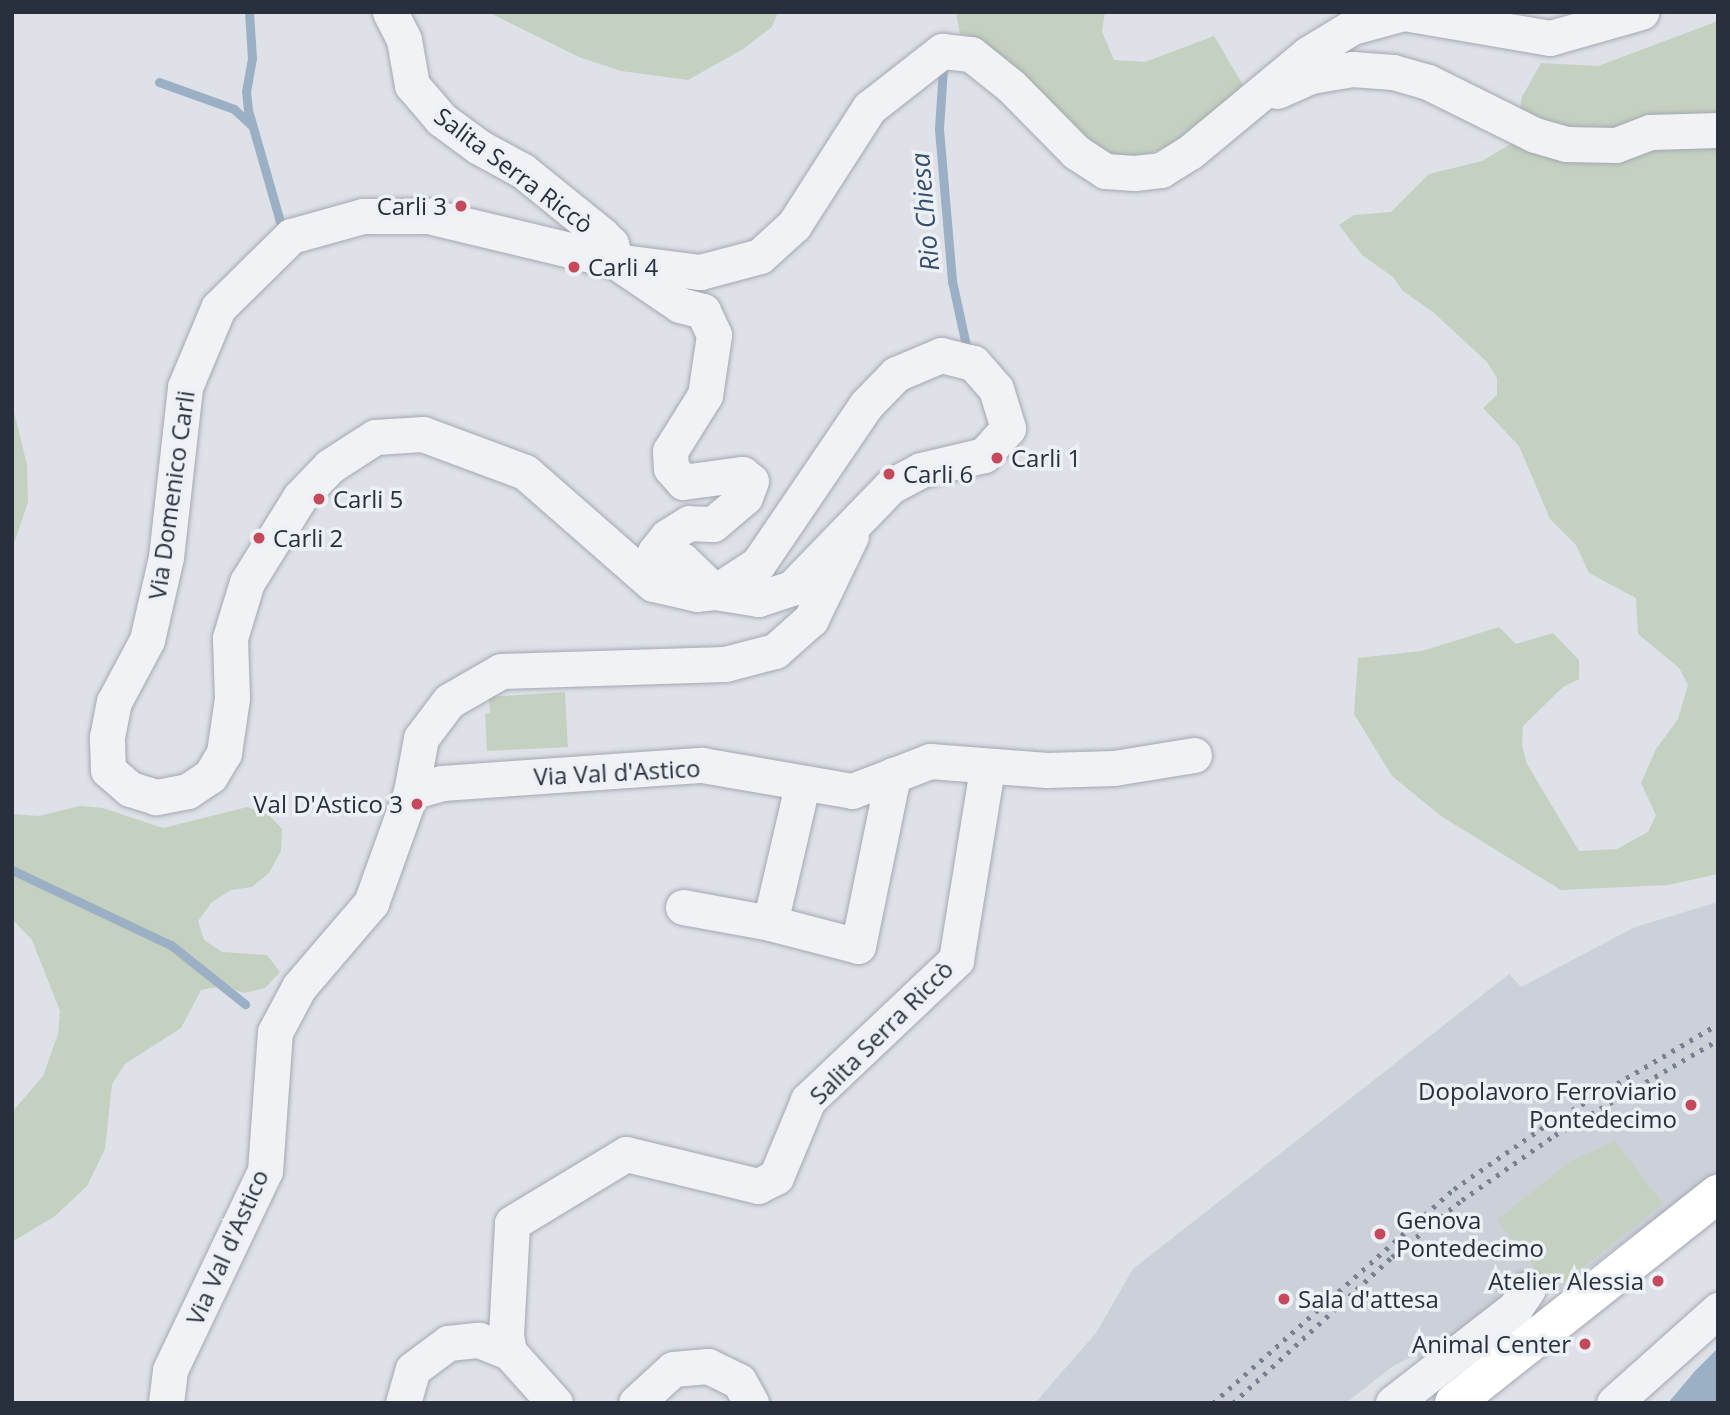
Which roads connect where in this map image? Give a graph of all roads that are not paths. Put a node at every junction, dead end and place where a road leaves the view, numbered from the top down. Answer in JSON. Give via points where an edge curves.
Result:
{"nodes":[{"id":1,"x":390,"y":12,"type":"edge"},
{"id":2,"x":1642,"y":12,"type":"edge"},
{"id":3,"x":1247,"y":103,"type":"junction"},
{"id":4,"x":1718,"y":130,"type":"edge"},
{"id":5,"x":615,"y":261,"type":"junction"},
{"id":6,"x":859,"y":517,"type":"junction"},
{"id":7,"x":715,"y":592,"type":"junction"},
{"id":8,"x":1194,"y":755,"type":"dead end"},
{"id":9,"x":987,"y":769,"type":"junction"},
{"id":10,"x":893,"y":775,"type":"junction"},
{"id":11,"x":802,"y":786,"type":"junction"},
{"id":12,"x":411,"y":792,"type":"junction"},
{"id":13,"x":683,"y":907,"type":"dead end"},
{"id":14,"x":770,"y":923,"type":"junction"},
{"id":15,"x":1718,"y":1194,"type":"edge"},
{"id":16,"x":1528,"y":1289,"type":"dead end"},
{"id":17,"x":1718,"y":1310,"type":"edge"},
{"id":18,"x":509,"y":1352,"type":"junction"},
{"id":19,"x":166,"y":1403,"type":"edge"},
{"id":20,"x":403,"y":1403,"type":"edge"},
{"id":21,"x":555,"y":1403,"type":"edge"},
{"id":22,"x":636,"y":1403,"type":"edge"},
{"id":23,"x":751,"y":1403,"type":"edge"},
{"id":24,"x":1393,"y":1403,"type":"edge"},
{"id":25,"x":1454,"y":1403,"type":"edge"},
{"id":26,"x":1614,"y":1403,"type":"edge"}],
"edges":[{"from":1,"to":5,"type":"street","name":"Salita Serra Riccò","via":[[404,40],[412,85],[420,99],[464,137],[523,170],[602,235],[611,244]]},
{"from":2,"to":3,"type":"street","name":"Via Domenico Carli","via":[[1550,37],[1404,13],[1352,27],[1308,54]]},
{"from":3,"to":4,"type":"street","via":[[1311,76],[1352,69],[1394,72],[1428,82],[1535,135],[1566,144],[1616,145],[1650,132]]},
{"from":3,"to":5,"type":"street","name":"Via Domenico Carli","via":[[1161,170],[1105,172],[1076,152],[1011,86],[971,54],[942,51],[869,108],[794,225],[760,256],[700,272]]},
{"from":5,"to":7,"type":"street","name":"Salita Serra Riccò","via":[[680,305],[703,311],[714,335],[705,395],[670,451],[671,468],[683,482],[743,474],[751,481],[745,497],[713,524],[689,523],[667,537],[655,552],[682,560]]},
{"from":5,"to":7,"type":"street","name":"Via Domenico Carli","via":[[428,216],[363,216],[291,236],[218,308],[185,387],[166,557],[147,640],[114,702],[108,770],[130,789],[156,797],[188,791],[210,776],[224,753],[232,698],[230,638],[247,582],[300,496],[331,466],[375,438],[423,434],[525,472],[653,584],[697,594]]},
{"from":6,"to":7,"type":"street","via":[[792,588],[758,599]]},
{"from":6,"to":7,"type":"street","via":[[891,486],[921,470],[984,455],[1007,428],[996,389],[973,363],[941,355],[895,374],[866,405],[758,564]]},
{"from":6,"to":12,"type":"street","name":"Via Val d'Astico","via":[[811,619],[775,651],[725,664],[501,671],[449,701],[421,738]]},
{"from":8,"to":9,"type":"street","name":"Via Val d'Astico","via":[[1114,768]]},
{"from":9,"to":10,"type":"street","name":"Via Val d'Astico","via":[[930,761]]},
{"from":9,"to":18,"type":"street","name":"Salita Serra Riccò","via":[[956,960],[808,1100],[776,1177],[758,1186],[626,1154],[512,1223]]},
{"from":10,"to":11,"type":"street","name":"Via Val d'Astico","via":[[852,791]]},
{"from":10,"to":14,"type":"street","via":[[858,946]]},
{"from":11,"to":12,"type":"street","name":"Via Val d'Astico","via":[[702,765],[442,783]]},
{"from":11,"to":14,"type":"street"},
{"from":12,"to":19,"type":"street","name":"Via Val d'Astico","via":[[371,903],[299,987],[275,1032],[265,1171],[170,1370]]},
{"from":13,"to":14,"type":"street"},
{"from":15,"to":25,"type":"main road"},
{"from":16,"to":24,"type":"street","via":[[1515,1308]]},
{"from":17,"to":26,"type":"street"},
{"from":18,"to":20,"type":"street","via":[[479,1340],[448,1343],[413,1369]]},
{"from":18,"to":21,"type":"street"},
{"from":22,"to":23,"type":"street","via":[[673,1369],[708,1366],[739,1381]]}]}
